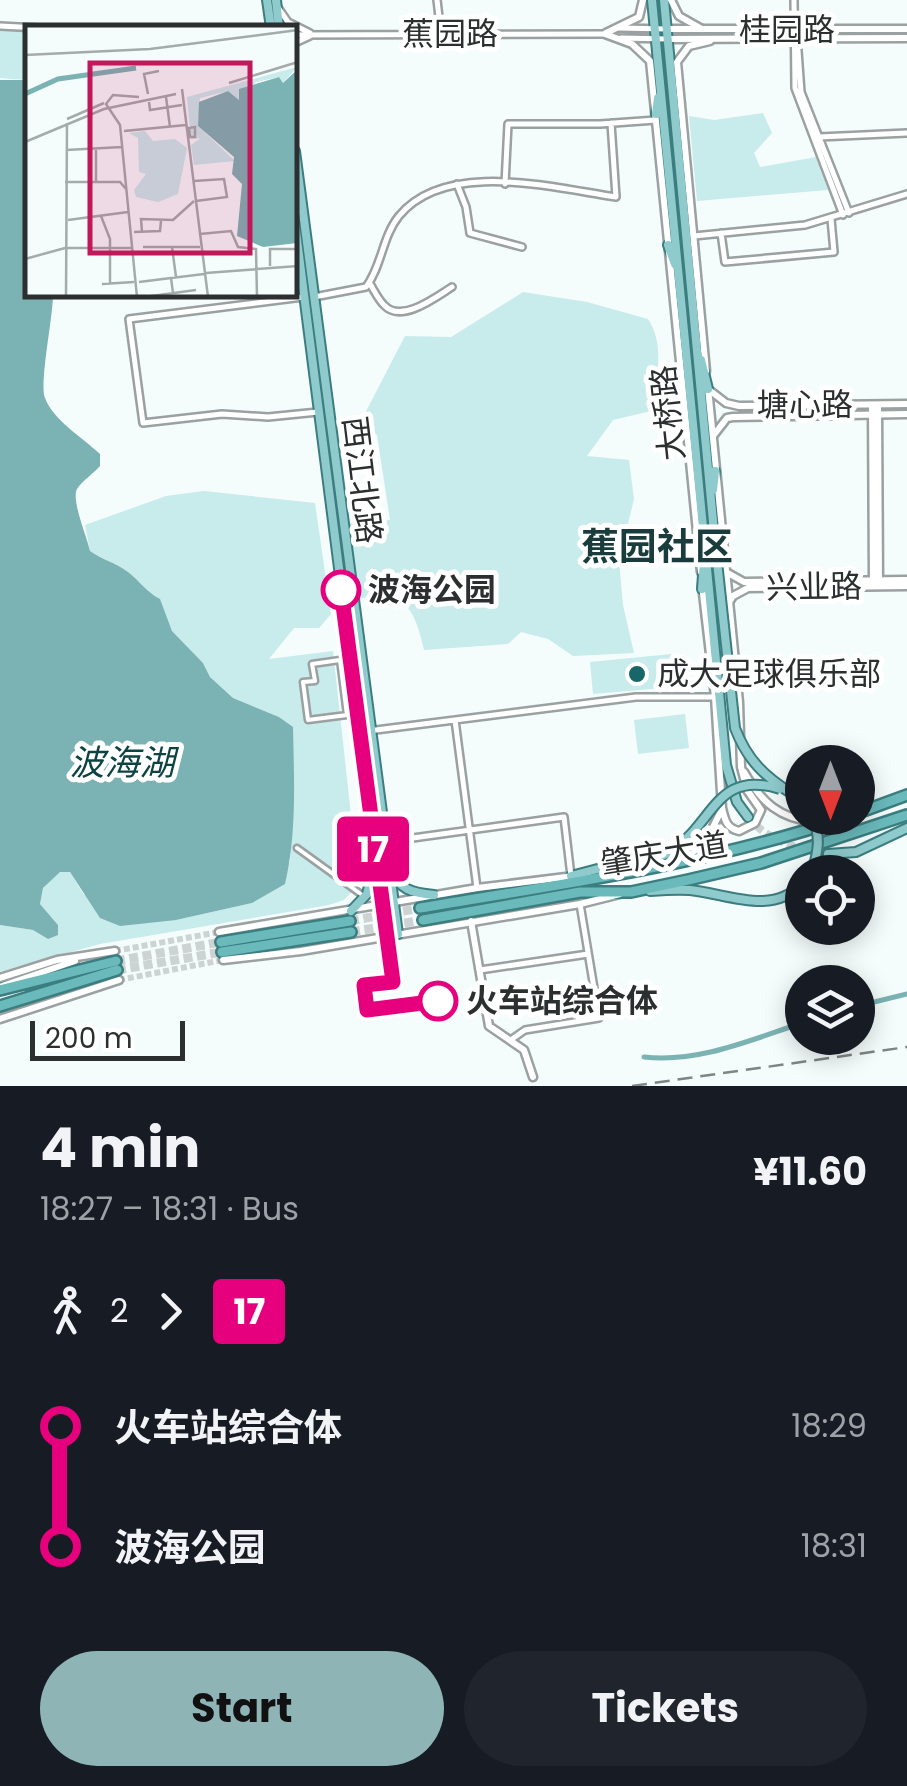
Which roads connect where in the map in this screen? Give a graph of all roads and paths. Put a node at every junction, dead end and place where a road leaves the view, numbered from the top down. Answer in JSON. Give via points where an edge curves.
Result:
{"nodes":[{"id":1,"x":437,"y":0,"type":"edge"},
{"id":2,"x":644,"y":0,"type":"edge"},
{"id":3,"x":652,"y":0,"type":"edge"},
{"id":4,"x":668,"y":0,"type":"edge"},
{"id":5,"x":794,"y":0,"type":"edge"},
{"id":6,"x":273,"y":2,"type":"edge"},
{"id":7,"x":294,"y":25,"type":"edge"},
{"id":8,"x":0,"y":26,"type":"edge"},
{"id":9,"x":25,"y":27,"type":"edge"},
{"id":10,"x":298,"y":27,"type":"edge"},
{"id":11,"x":616,"y":28,"type":"junction"},
{"id":12,"x":654,"y":28,"type":"junction"},
{"id":13,"x":794,"y":29,"type":"junction"},
{"id":14,"x":907,"y":29,"type":"edge"},
{"id":15,"x":708,"y":31,"type":"junction"},
{"id":16,"x":313,"y":34,"type":"junction"},
{"id":17,"x":441,"y":34,"type":"junction"},
{"id":18,"x":605,"y":34,"type":"junction"},
{"id":19,"x":668,"y":34,"type":"junction"},
{"id":20,"x":298,"y":35,"type":"edge"},
{"id":21,"x":620,"y":38,"type":"junction"},
{"id":22,"x":655,"y":38,"type":"junction"},
{"id":23,"x":907,"y":38,"type":"edge"},
{"id":24,"x":795,"y":39,"type":"junction"},
{"id":25,"x":721,"y":40,"type":"junction"},
{"id":26,"x":298,"y":42,"type":"edge"},
{"id":27,"x":659,"y":88,"type":"junction"},
{"id":28,"x":656,"y":117,"type":"junction"},
{"id":29,"x":612,"y":124,"type":"junction"},
{"id":30,"x":907,"y":133,"type":"edge"},
{"id":31,"x":818,"y":137,"type":"junction"},
{"id":32,"x":679,"y":158,"type":"junction"},
{"id":33,"x":688,"y":180,"type":"junction"},
{"id":34,"x":298,"y":182,"type":"edge"},
{"id":35,"x":456,"y":184,"type":"junction"},
{"id":36,"x":504,"y":184,"type":"junction"},
{"id":37,"x":907,"y":194,"type":"edge"},
{"id":38,"x":846,"y":214,"type":"junction"},
{"id":39,"x":830,"y":219,"type":"junction"},
{"id":40,"x":721,"y":233,"type":"junction"},
{"id":41,"x":694,"y":236,"type":"junction"},
{"id":42,"x":298,"y":240,"type":"edge"},
{"id":43,"x":668,"y":244,"type":"junction"},
{"id":44,"x":522,"y":247,"type":"dead end"},
{"id":45,"x":679,"y":274,"type":"junction"},
{"id":46,"x":370,"y":283,"type":"junction"},
{"id":47,"x":452,"y":287,"type":"dead end"},
{"id":48,"x":298,"y":297,"type":"edge"},
{"id":49,"x":309,"y":297,"type":"junction"},
{"id":50,"x":276,"y":298,"type":"edge"},
{"id":51,"x":694,"y":333,"type":"junction"},
{"id":52,"x":708,"y":390,"type":"junction"},
{"id":53,"x":875,"y":404,"type":"junction"},
{"id":54,"x":907,"y":404,"type":"edge"},
{"id":55,"x":318,"y":412,"type":"junction"},
{"id":56,"x":875,"y":414,"type":"junction"},
{"id":57,"x":907,"y":414,"type":"edge"},
{"id":58,"x":713,"y":436,"type":"junction"},
{"id":59,"x":328,"y":453,"type":"junction"},
{"id":60,"x":715,"y":470,"type":"junction"},
{"id":61,"x":712,"y":510,"type":"junction"},
{"id":62,"x":704,"y":526,"type":"junction"},
{"id":63,"x":725,"y":571,"type":"junction"},
{"id":64,"x":876,"y":583,"type":"junction"},
{"id":65,"x":907,"y":583,"type":"edge"},
{"id":66,"x":702,"y":589,"type":"junction"},
{"id":67,"x":728,"y":605,"type":"junction"},
{"id":68,"x":715,"y":697,"type":"junction"},
{"id":69,"x":308,"y":720,"type":"joint"},
{"id":70,"x":455,"y":720,"type":"junction"},
{"id":71,"x":370,"y":730,"type":"junction"},
{"id":72,"x":359,"y":732,"type":"junction"},
{"id":73,"x":741,"y":767,"type":"junction"},
{"id":74,"x":785,"y":788,"type":"edge"},
{"id":75,"x":785,"y":792,"type":"edge"},
{"id":76,"x":907,"y":795,"type":"edge"},
{"id":77,"x":875,"y":807,"type":"edge"},
{"id":78,"x":722,"y":808,"type":"junction"},
{"id":79,"x":785,"y":816,"type":"edge"},
{"id":80,"x":907,"y":816,"type":"edge"},
{"id":81,"x":748,"y":817,"type":"tunnel mouth"},
{"id":82,"x":907,"y":828,"type":"edge"},
{"id":83,"x":470,"y":832,"type":"junction"},
{"id":84,"x":785,"y":835,"type":"edge"},
{"id":85,"x":384,"y":842,"type":"junction"},
{"id":86,"x":297,"y":848,"type":"dead end"},
{"id":87,"x":828,"y":854,"type":"tunnel mouth"},
{"id":88,"x":386,"y":859,"type":"junction"},
{"id":89,"x":685,"y":860,"type":"junction"},
{"id":90,"x":375,"y":861,"type":"junction"},
{"id":91,"x":616,"y":875,"type":"junction"},
{"id":92,"x":570,"y":876,"type":"junction"},
{"id":93,"x":477,"y":888,"type":"junction"},
{"id":94,"x":631,"y":892,"type":"junction"},
{"id":95,"x":365,"y":896,"type":"junction"},
{"id":96,"x":434,"y":896,"type":"junction"},
{"id":97,"x":785,"y":896,"type":"edge"},
{"id":98,"x":393,"y":903,"type":"junction"},
{"id":99,"x":580,"y":904,"type":"junction"},
{"id":100,"x":382,"y":905,"type":"junction"},
{"id":101,"x":420,"y":908,"type":"tunnel mouth"},
{"id":102,"x":423,"y":920,"type":"tunnel mouth"},
{"id":103,"x":351,"y":921,"type":"junction"},
{"id":104,"x":470,"y":922,"type":"junction"},
{"id":105,"x":398,"y":934,"type":"junction"},
{"id":106,"x":386,"y":936,"type":"junction"},
{"id":107,"x":222,"y":946,"type":"joint"},
{"id":108,"x":588,"y":954,"type":"junction"},
{"id":109,"x":95,"y":955,"type":"junction"},
{"id":110,"x":117,"y":966,"type":"junction"},
{"id":111,"x":480,"y":970,"type":"junction"},
{"id":112,"x":0,"y":978,"type":"edge"},
{"id":113,"x":0,"y":988,"type":"edge"},
{"id":114,"x":1,"y":1006,"type":"edge"},
{"id":115,"x":0,"y":1019,"type":"edge"},
{"id":116,"x":512,"y":1040,"type":"junction"},
{"id":117,"x":533,"y":1077,"type":"dead end"}],
"edges":[{"from":1,"to":17,"type":"street"},
{"from":2,"to":11,"type":"street","via":[[640,17]]},
{"from":3,"to":12,"type":"main road","name":"大桥路"},
{"from":4,"to":15,"type":"street","via":[[679,16]]},
{"from":4,"to":19,"type":"main road","name":"大桥路"},
{"from":5,"to":13,"type":"street"},
{"from":6,"to":7,"type":"street"},
{"from":8,"to":9,"type":"street"},
{"from":10,"to":16,"type":"street"},
{"from":11,"to":12,"type":"street"},
{"from":11,"to":18,"type":"street"},
{"from":12,"to":19,"type":"street"},
{"from":12,"to":22,"type":"main road","name":"大桥路"},
{"from":13,"to":14,"type":"street","name":"桂园路"},
{"from":13,"to":15,"type":"street","name":"桂园路"},
{"from":13,"to":24,"type":"street"},
{"from":15,"to":19,"type":"street","name":"桂园路"},
{"from":16,"to":17,"type":"street","name":"蕉园路"},
{"from":16,"to":20,"type":"street","name":"蕉园路"},
{"from":16,"to":26,"type":"street"},
{"from":17,"to":18,"type":"street","name":"蕉园路"},
{"from":18,"to":21,"type":"street"},
{"from":19,"to":22,"type":"street"},
{"from":19,"to":25,"type":"street","name":"桂园路"},
{"from":19,"to":32,"type":"main road","name":"大桥路"},
{"from":21,"to":22,"type":"street"},
{"from":21,"to":28,"type":"street","via":[[650,61]]},
{"from":22,"to":27,"type":"main road","name":"大桥路"},
{"from":23,"to":24,"type":"street","name":"桂园路"},
{"from":24,"to":25,"type":"street","name":"桂园路"},
{"from":24,"to":31,"type":"street","via":[[800,86]]},
{"from":24,"to":38,"type":"street","via":[[796,95]]},
{"from":25,"to":33,"type":"street","via":[[689,46],[677,62]]},
{"from":27,"to":28,"type":"main road"},
{"from":27,"to":45,"type":"main road","name":"大桥路"},
{"from":28,"to":29,"type":"street"},
{"from":28,"to":43,"type":"street"},
{"from":29,"to":36,"type":"street","via":[[508,124]]},
{"from":29,"to":36,"type":"street","via":[[616,197]]},
{"from":30,"to":31,"type":"street"},
{"from":31,"to":38,"type":"street"},
{"from":32,"to":33,"type":"main road"},
{"from":32,"to":51,"type":"main road","name":"大桥路"},
{"from":33,"to":41,"type":"street"},
{"from":34,"to":49,"type":"main road","name":"西江北路"},
{"from":35,"to":36,"type":"street"},
{"from":35,"to":44,"type":"street","via":[[470,233]]},
{"from":35,"to":46,"type":"street","via":[[427,192],[396,219]]},
{"from":37,"to":38,"type":"street"},
{"from":38,"to":39,"type":"street"},
{"from":39,"to":40,"type":"street"},
{"from":39,"to":40,"type":"street","via":[[834,252],[725,262]]},
{"from":40,"to":41,"type":"street"},
{"from":41,"to":52,"type":"street"},
{"from":42,"to":49,"type":"main road","name":"西江北路"},
{"from":43,"to":45,"type":"main road"},
{"from":43,"to":66,"type":"street"},
{"from":45,"to":62,"type":"main road","name":"大桥路"},
{"from":46,"to":47,"type":"street","via":[[395,312],[424,305]]},
{"from":46,"to":49,"type":"street"},
{"from":48,"to":49,"type":"street"},
{"from":49,"to":55,"type":"main road","name":"西江北路"},
{"from":49,"to":59,"type":"main road","name":"西江北路"},
{"from":50,"to":55,"type":"street","via":[[128,319],[142,423]]},
{"from":51,"to":52,"type":"main road"},
{"from":51,"to":61,"type":"main road","name":"大桥路"},
{"from":52,"to":53,"type":"street","name":"塘心路","via":[[740,406]]},
{"from":52,"to":58,"type":"street"},
{"from":53,"to":54,"type":"street","name":"塘心路"},
{"from":53,"to":56,"type":"street"},
{"from":55,"to":59,"type":"main road","name":"西江北路"},
{"from":56,"to":57,"type":"street","name":"塘心路"},
{"from":56,"to":58,"type":"street","name":"塘心路","via":[[733,417]]},
{"from":56,"to":64,"type":"street"},
{"from":58,"to":60,"type":"street"},
{"from":59,"to":71,"type":"main road","name":"西江北路"},
{"from":59,"to":72,"type":"main road","name":"西江北路"},
{"from":60,"to":61,"type":"main road"},
{"from":60,"to":63,"type":"street"},
{"from":61,"to":74,"type":"main road","name":"大桥路","bridge":true,"via":[[735,728],[757,768]]},
{"from":62,"to":66,"type":"main road"},
{"from":62,"to":81,"type":"main road","name":"大桥路","via":[[726,765]]},
{"from":63,"to":64,"type":"street","name":"兴业路","via":[[744,582]]},
{"from":63,"to":67,"type":"street"},
{"from":64,"to":65,"type":"street","name":"兴业路"},
{"from":64,"to":67,"type":"street","name":"兴业路","via":[[748,588]]},
{"from":66,"to":68,"type":"street"},
{"from":67,"to":73,"type":"street"},
{"from":68,"to":70,"type":"street","via":[[636,698]]},
{"from":68,"to":78,"type":"street"},
{"from":69,"to":69,"type":"street","via":[[303,682],[315,681],[312,664],[340,660],[347,714]]},
{"from":70,"to":71,"type":"street"},
{"from":70,"to":83,"type":"street"},
{"from":71,"to":72,"type":"street"},
{"from":71,"to":85,"type":"main road","name":"西江北路"},
{"from":72,"to":90,"type":"main road","name":"西江北路"},
{"from":73,"to":78,"type":"street","via":[[759,818],[745,830],[731,829]]},
{"from":73,"to":79,"type":"street","via":[[756,792]]},
{"from":75,"to":92,"type":"main road","bridge":true,"via":[[741,786],[723,795],[660,857]]},
{"from":76,"to":77,"type":"highway"},
{"from":78,"to":89,"type":"street","via":[[707,839]]},
{"from":80,"to":94,"type":"highway","name":"肇庆大道","via":[[762,863]]},
{"from":82,"to":87,"type":"main road","via":[[856,852]]},
{"from":83,"to":85,"type":"street"},
{"from":83,"to":92,"type":"street","via":[[564,817]]},
{"from":83,"to":93,"type":"street"},
{"from":84,"to":89,"type":"highway","name":"肇庆大道"},
{"from":85,"to":88,"type":"main road","name":"西江北路"},
{"from":86,"to":95,"type":"street"},
{"from":88,"to":90,"type":"main road"},
{"from":88,"to":96,"type":"main road","via":[[403,888]]},
{"from":88,"to":98,"type":"main road","name":"西江北路"},
{"from":89,"to":91,"type":"highway","name":"肇庆大道"},
{"from":90,"to":95,"type":"main road"},
{"from":90,"to":100,"type":"main road","name":"西江北路"},
{"from":91,"to":92,"type":"street"},
{"from":91,"to":101,"type":"highway","name":"肇庆大道"},
{"from":92,"to":93,"type":"street"},
{"from":93,"to":96,"type":"street"},
{"from":94,"to":97,"type":"main road","via":[[687,890],[760,902]]},
{"from":94,"to":99,"type":"street"},
{"from":94,"to":102,"type":"highway","name":"肇庆大道","via":[[580,892]]},
{"from":95,"to":103,"type":"main road"},
{"from":96,"to":98,"type":"street"},
{"from":98,"to":100,"type":"street"},
{"from":98,"to":105,"type":"main road","name":"西江北路"},
{"from":99,"to":104,"type":"street"},
{"from":99,"to":108,"type":"street"},
{"from":100,"to":103,"type":"street"},
{"from":100,"to":106,"type":"main road","name":"西江北路"},
{"from":103,"to":107,"type":"highway"},
{"from":104,"to":105,"type":"street"},
{"from":104,"to":111,"type":"street"},
{"from":105,"to":106,"type":"street"},
{"from":106,"to":107,"type":"street"},
{"from":108,"to":111,"type":"street"},
{"from":108,"to":116,"type":"street","via":[[599,1018],[525,1030]]},
{"from":109,"to":110,"type":"street"},
{"from":109,"to":112,"type":"street"},
{"from":109,"to":113,"type":"street"},
{"from":110,"to":113,"type":"highway"},
{"from":110,"to":114,"type":"highway"},
{"from":110,"to":115,"type":"street"},
{"from":111,"to":116,"type":"street","via":[[488,1026]]},
{"from":116,"to":117,"type":"street","via":[[524,1050]]}]}
